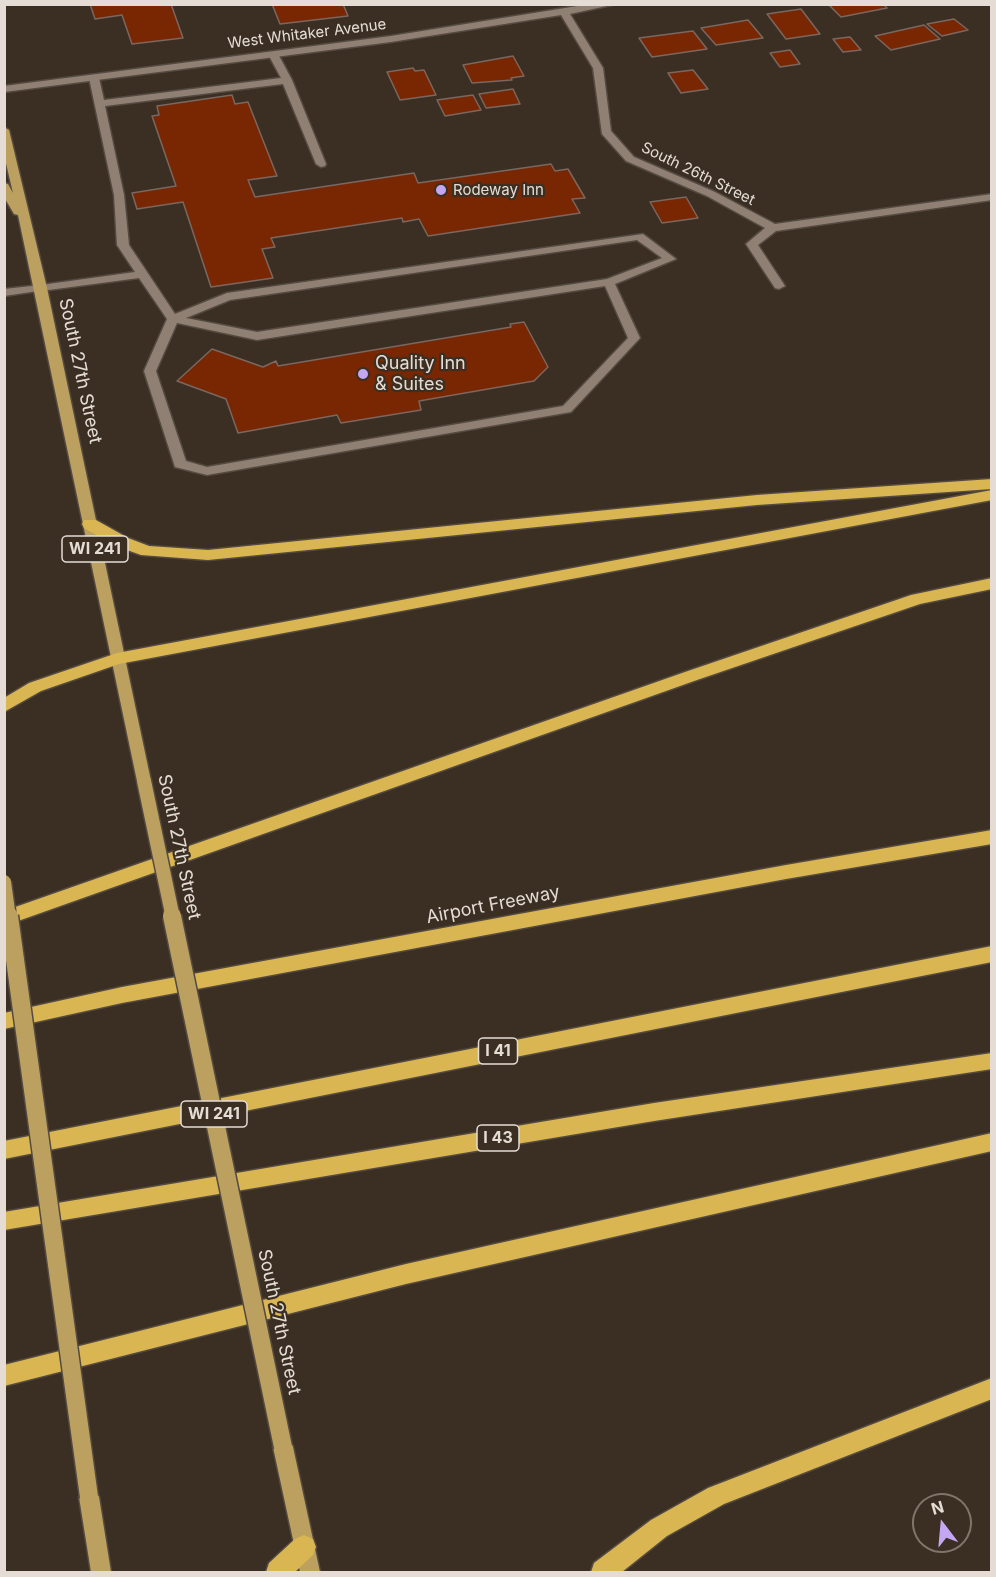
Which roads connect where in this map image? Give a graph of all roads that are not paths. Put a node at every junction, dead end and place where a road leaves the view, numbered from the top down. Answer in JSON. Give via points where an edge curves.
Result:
{"nodes":[{"id":1,"x":612,"y":4,"type":"edge"},
{"id":2,"x":564,"y":12,"type":"junction"},
{"id":3,"x":273,"y":54,"type":"junction"},
{"id":4,"x":94,"y":78,"type":"junction"},
{"id":5,"x":286,"y":80,"type":"junction"},
{"id":6,"x":4,"y":89,"type":"edge"},
{"id":7,"x":100,"y":104,"type":"junction"},
{"id":8,"x":4,"y":130,"type":"edge"},
{"id":9,"x":321,"y":164,"type":"dead end"},
{"id":10,"x":4,"y":186,"type":"edge"},
{"id":11,"x":992,"y":197,"type":"edge"},
{"id":12,"x":773,"y":228,"type":"junction"},
{"id":13,"x":28,"y":231,"type":"junction"},
{"id":14,"x":143,"y":274,"type":"junction"},
{"id":15,"x":609,"y":282,"type":"junction"},
{"id":16,"x":779,"y":286,"type":"dead end"},
{"id":17,"x":41,"y":288,"type":"junction"},
{"id":18,"x":4,"y":293,"type":"edge"},
{"id":19,"x":173,"y":318,"type":"junction"},
{"id":20,"x":992,"y":484,"type":"edge"},
{"id":21,"x":992,"y":495,"type":"edge"},
{"id":22,"x":90,"y":524,"type":"junction"},
{"id":23,"x":992,"y":583,"type":"edge"},
{"id":24,"x":117,"y":659,"type":"junction"},
{"id":25,"x":4,"y":706,"type":"edge"},
{"id":26,"x":992,"y":837,"type":"edge"},
{"id":27,"x":4,"y":882,"type":"edge"},
{"id":28,"x":4,"y":919,"type":"edge"},
{"id":29,"x":992,"y":954,"type":"edge"},
{"id":30,"x":4,"y":1021,"type":"edge"},
{"id":31,"x":992,"y":1061,"type":"edge"},
{"id":32,"x":992,"y":1142,"type":"edge"},
{"id":33,"x":4,"y":1150,"type":"edge"},
{"id":34,"x":4,"y":1221,"type":"edge"},
{"id":35,"x":4,"y":1376,"type":"edge"},
{"id":36,"x":992,"y":1388,"type":"edge"},
{"id":37,"x":304,"y":1547,"type":"junction"},
{"id":38,"x":101,"y":1572,"type":"edge"},
{"id":39,"x":278,"y":1572,"type":"edge"},
{"id":40,"x":310,"y":1572,"type":"edge"},
{"id":41,"x":603,"y":1572,"type":"edge"}],
"edges":[{"from":1,"to":2,"type":"street","name":"West Whitaker Avenue"},
{"from":2,"to":3,"type":"street","name":"West Whitaker Avenue"},
{"from":2,"to":12,"type":"street","name":"South 26th Street","via":[[598,68],[606,132],[630,159],[711,194]]},
{"from":3,"to":4,"type":"street","name":"West Whitaker Avenue"},
{"from":3,"to":5,"type":"street"},
{"from":4,"to":6,"type":"street","name":"West Whitaker Avenue"},
{"from":4,"to":7,"type":"street"},
{"from":5,"to":7,"type":"street"},
{"from":5,"to":9,"type":"street"},
{"from":7,"to":14,"type":"street","via":[[118,195],[123,245]]},
{"from":8,"to":13,"type":"main road","name":"South 27th Street","number":"WI 241"},
{"from":10,"to":13,"type":"main road"},
{"from":11,"to":12,"type":"street"},
{"from":12,"to":16,"type":"street","via":[[752,244]]},
{"from":13,"to":17,"type":"main road","name":"South 27th Street","number":"WI 241"},
{"from":14,"to":17,"type":"street"},
{"from":14,"to":19,"type":"street"},
{"from":15,"to":19,"type":"street","via":[[257,336]]},
{"from":15,"to":19,"type":"street","via":[[670,259],[639,236],[227,297]]},
{"from":15,"to":19,"type":"street","via":[[634,338],[567,409],[207,471],[180,464],[150,372]]},
{"from":17,"to":18,"type":"street"},
{"from":17,"to":22,"type":"main road","name":"South 27th Street","number":"WI 241"},
{"from":20,"to":22,"type":"highway","via":[[756,500],[208,555],[147,551]]},
{"from":21,"to":24,"type":"highway"},
{"from":22,"to":24,"type":"main road","name":"South 27th Street","number":"WI 241"},
{"from":23,"to":28,"type":"highway","via":[[883,610]]},
{"from":24,"to":25,"type":"highway","via":[[35,687]]},
{"from":24,"to":37,"type":"main road","name":"South 27th Street","number":"WI 241","bridge":true},
{"from":26,"to":30,"type":"highway","name":"Airport Freeway","via":[[216,978]]},
{"from":27,"to":38,"type":"main road","bridge":true},
{"from":29,"to":33,"type":"highway","number":"I 41"},
{"from":31,"to":34,"type":"highway","number":"I 43","via":[[654,1112]]},
{"from":32,"to":35,"type":"highway","via":[[406,1274]]},
{"from":36,"to":41,"type":"highway","via":[[716,1497],[658,1528]]},
{"from":37,"to":39,"type":"highway"},
{"from":37,"to":40,"type":"main road","name":"South 27th Street","number":"WI 241"}]}
